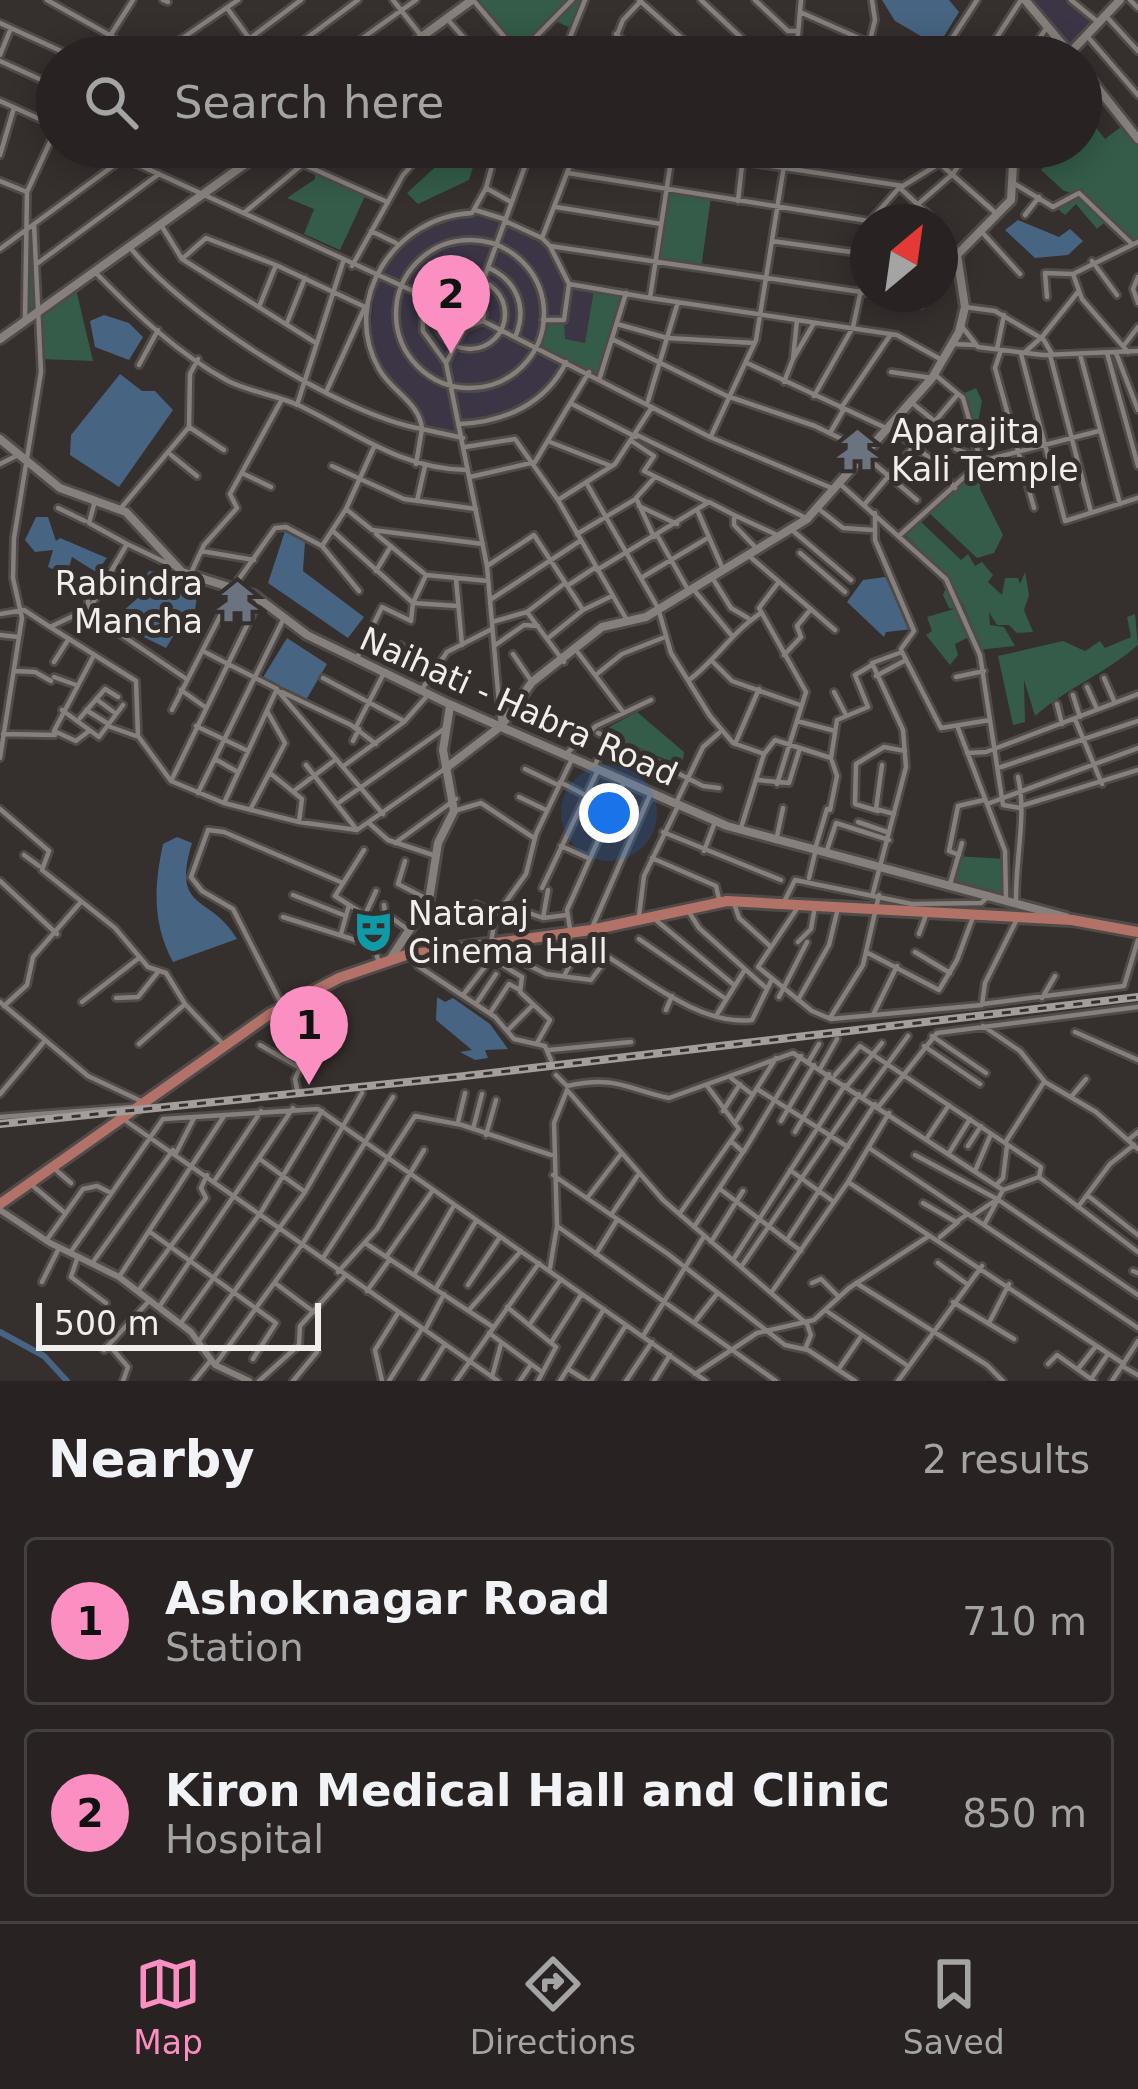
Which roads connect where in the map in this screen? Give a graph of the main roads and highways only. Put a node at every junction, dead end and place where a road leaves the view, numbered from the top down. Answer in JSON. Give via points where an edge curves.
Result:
{"nodes":[{"id":1,"x":473,"y":0,"type":"edge"},
{"id":2,"x":1023,"y":0,"type":"edge"},
{"id":3,"x":1120,"y":0,"type":"edge"},
{"id":4,"x":424,"y":36,"type":"edge"},
{"id":5,"x":1054,"y":36,"type":"edge"},
{"id":6,"x":1085,"y":36,"type":"edge"},
{"id":7,"x":1102,"y":94,"type":"edge"},
{"id":8,"x":1138,"y":139,"type":"edge"},
{"id":9,"x":238,"y":168,"type":"edge"},
{"id":10,"x":1013,"y":168,"type":"edge"},
{"id":11,"x":483,"y":281,"type":"road end"},
{"id":12,"x":437,"y":302,"type":"road end"},
{"id":13,"x":474,"y":303,"type":"road end"},
{"id":14,"x":458,"y":311,"type":"road end"},
{"id":15,"x":0,"y":339,"type":"edge"},
{"id":16,"x":0,"y":439,"type":"edge"},
{"id":17,"x":449,"y":704,"type":"junction"},
{"id":18,"x":501,"y":726,"type":"junction"},
{"id":19,"x":446,"y":768,"type":"junction"},
{"id":20,"x":1072,"y":920,"type":"junction"},
{"id":21,"x":1138,"y":936,"type":"edge"},
{"id":22,"x":398,"y":942,"type":"junction"},
{"id":23,"x":408,"y":955,"type":"junction"},
{"id":24,"x":385,"y":961,"type":"junction"},
{"id":25,"x":0,"y":1207,"type":"edge"}],
"edges":[{"from":1,"to":4,"type":"main road"},
{"from":2,"to":5,"type":"main road"},
{"from":3,"to":6,"type":"main road"},
{"from":7,"to":8,"type":"main road"},
{"from":9,"to":15,"type":"main road"},
{"from":10,"to":18,"type":"main road","via":[[1015,184],[998,215],[961,248],[961,328],[933,376],[837,486],[792,530],[658,608],[602,627],[532,682]]},
{"from":11,"to":13,"type":"main road"},
{"from":12,"to":14,"type":"main road"},
{"from":16,"to":17,"type":"main road","name":"Naihati - Habra Road","via":[[61,488],[121,508],[175,567],[260,599],[284,620]]},
{"from":17,"to":18,"type":"main road","name":"Naihati - Habra Road"},
{"from":17,"to":19,"type":"main road"},
{"from":18,"to":19,"type":"main road"},
{"from":18,"to":20,"type":"main road","name":"Naihati - Habra Road","via":[[740,830]]},
{"from":19,"to":22,"type":"main road","via":[[454,811],[435,856],[429,901]]},
{"from":20,"to":21,"type":"highway"},
{"from":20,"to":23,"type":"highway","via":[[734,901]]},
{"from":22,"to":23,"type":"main road"},
{"from":22,"to":24,"type":"main road"},
{"from":23,"to":24,"type":"highway"},
{"from":24,"to":25,"type":"highway","via":[[303,995],[223,1044]]}]}
